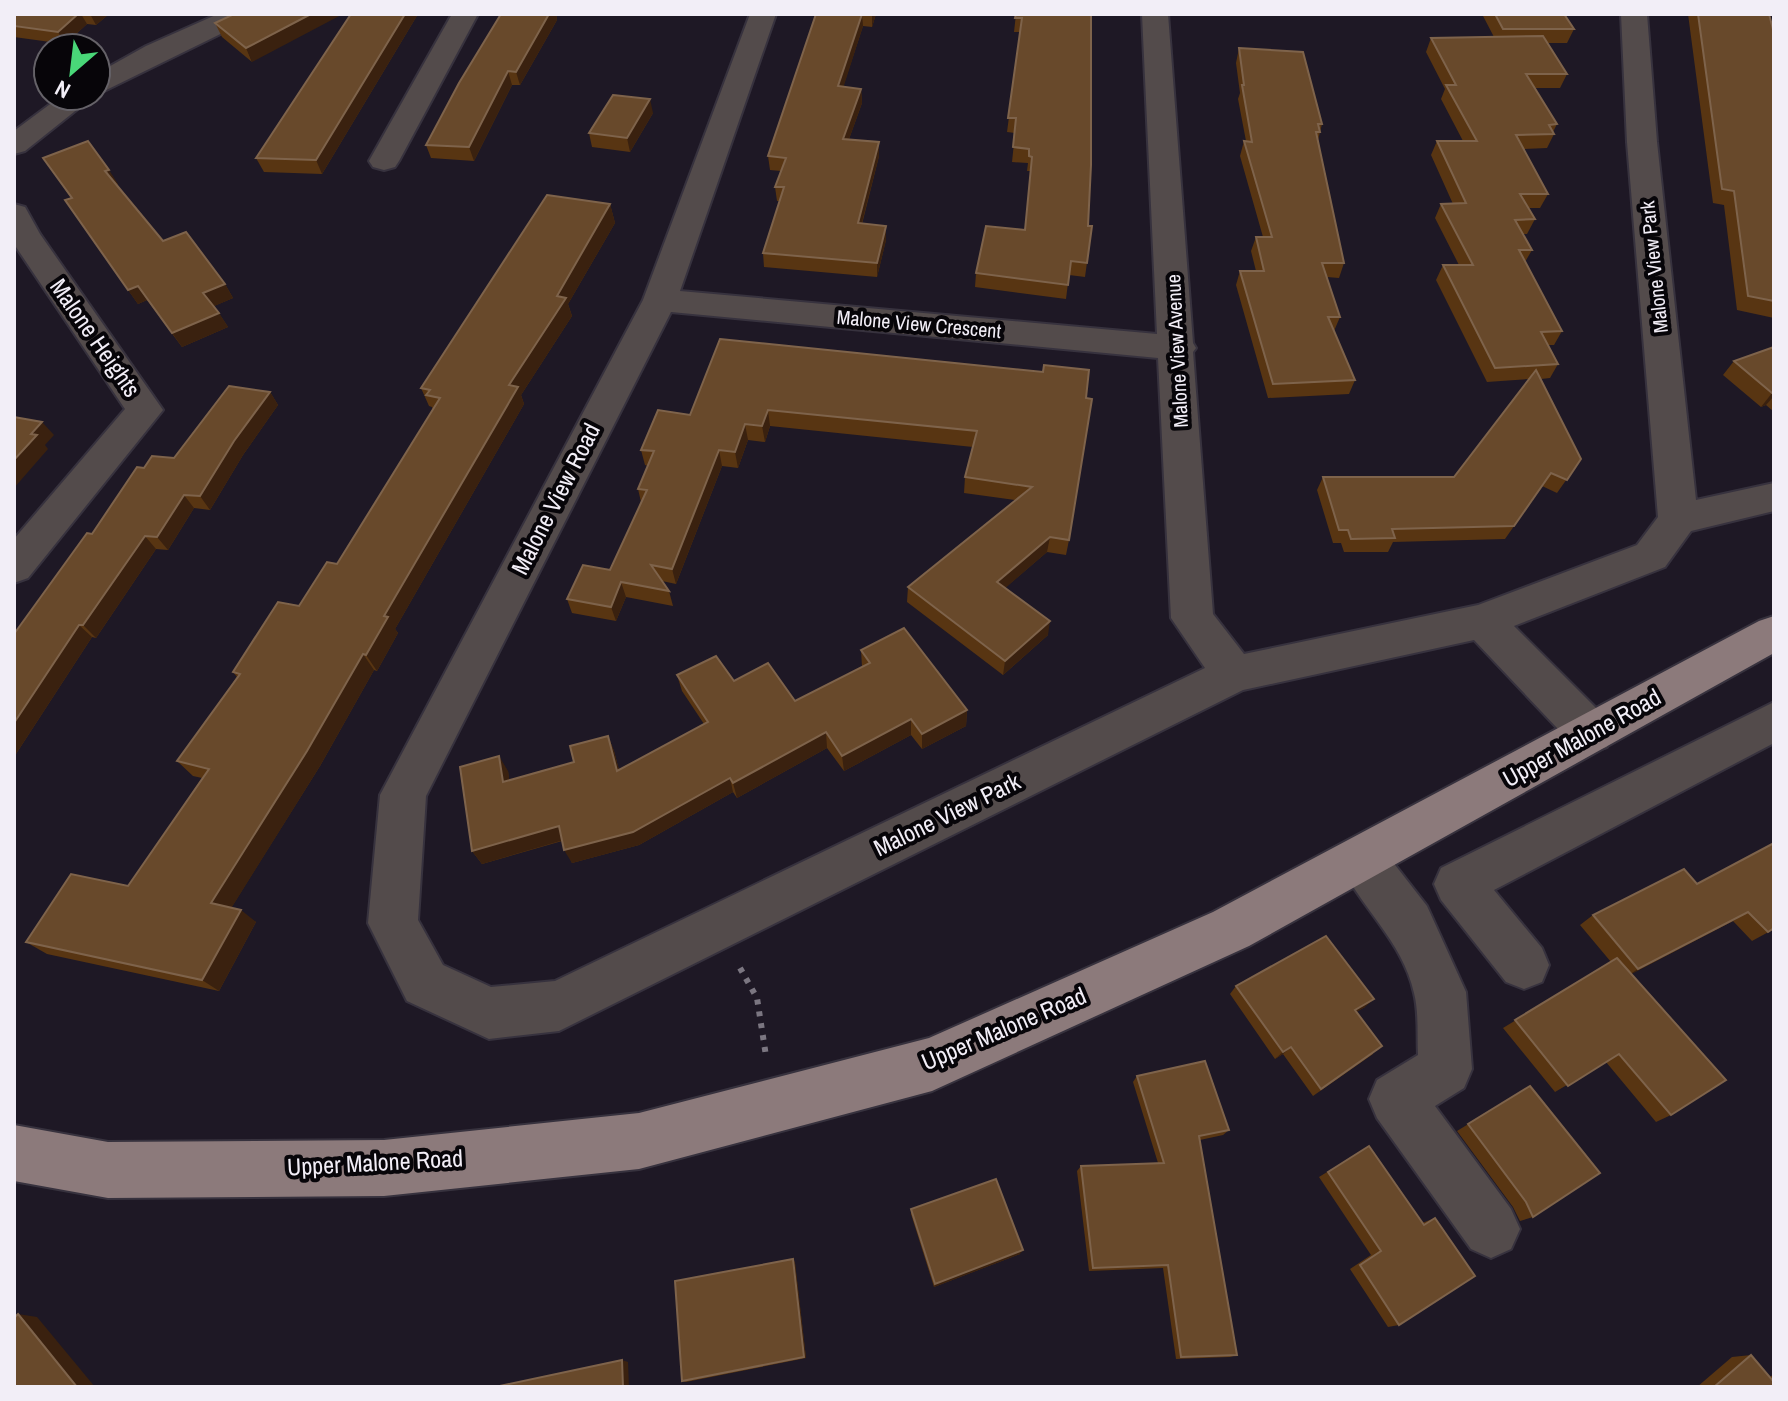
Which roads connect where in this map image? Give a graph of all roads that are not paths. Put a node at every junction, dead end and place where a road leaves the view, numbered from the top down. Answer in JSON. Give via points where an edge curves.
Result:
{"nodes":[{"id":1,"x":240,"y":14,"type":"edge"},
{"id":2,"x":465,"y":14,"type":"edge"},
{"id":3,"x":763,"y":14,"type":"edge"},
{"id":4,"x":1155,"y":14,"type":"edge"},
{"id":5,"x":1634,"y":14,"type":"edge"},
{"id":6,"x":112,"y":77,"type":"edge"},
{"id":7,"x":58,"y":112,"type":"edge"},
{"id":8,"x":14,"y":145,"type":"edge"},
{"id":9,"x":384,"y":161,"type":"dead end"},
{"id":10,"x":14,"y":214,"type":"edge"},
{"id":11,"x":660,"y":300,"type":"junction"},
{"id":12,"x":1178,"y":348,"type":"junction"},
{"id":13,"x":1774,"y":497,"type":"edge"},
{"id":14,"x":1678,"y":519,"type":"junction"},
{"id":15,"x":14,"y":567,"type":"edge"},
{"id":16,"x":1482,"y":621,"type":"junction"},
{"id":17,"x":1774,"y":633,"type":"edge"},
{"id":18,"x":1234,"y":674,"type":"junction"},
{"id":19,"x":1774,"y":721,"type":"edge"},
{"id":20,"x":1591,"y":733,"type":"junction"},
{"id":21,"x":1361,"y":858,"type":"junction"},
{"id":22,"x":1524,"y":965,"type":"dead end"},
{"id":23,"x":425,"y":983,"type":"joint"},
{"id":24,"x":14,"y":1153,"type":"edge"},
{"id":25,"x":1491,"y":1229,"type":"dead end"}],
"edges":[{"from":1,"to":6,"type":"street"},
{"from":2,"to":9,"type":"street"},
{"from":3,"to":11,"type":"street","name":"Malone View Road"},
{"from":4,"to":12,"type":"street","name":"Malone View Avenue"},
{"from":5,"to":14,"type":"street","name":"Malone View Park"},
{"from":7,"to":8,"type":"street"},
{"from":10,"to":15,"type":"street","name":"Malone Heights","via":[[145,410]]},
{"from":11,"to":12,"type":"street","name":"Malone View Crescent"},
{"from":11,"to":23,"type":"street","name":"Malone View Road","via":[[403,795],[393,923]]},
{"from":12,"to":18,"type":"street","name":"Malone View Avenue","via":[[1192,618]]},
{"from":13,"to":14,"type":"street"},
{"from":14,"to":16,"type":"street","name":"Malone View Park","via":[[1651,556]]},
{"from":16,"to":18,"type":"street","name":"Malone View Park"},
{"from":16,"to":20,"type":"street"},
{"from":17,"to":20,"type":"main road","name":"Upper Malone Road"},
{"from":18,"to":23,"type":"street","name":"Malone View Park","via":[[559,1006],[489,1013]]},
{"from":19,"to":22,"type":"street","via":[[1458,884]]},
{"from":20,"to":21,"type":"main road","name":"Upper Malone Road"},
{"from":21,"to":24,"type":"main road","name":"Upper Malone Road","via":[[1231,929],[932,1064],[639,1141],[384,1168],[108,1170]]},
{"from":21,"to":25,"type":"street","via":[[1409,923],[1440,992],[1445,1069],[1396,1099]]}]}
